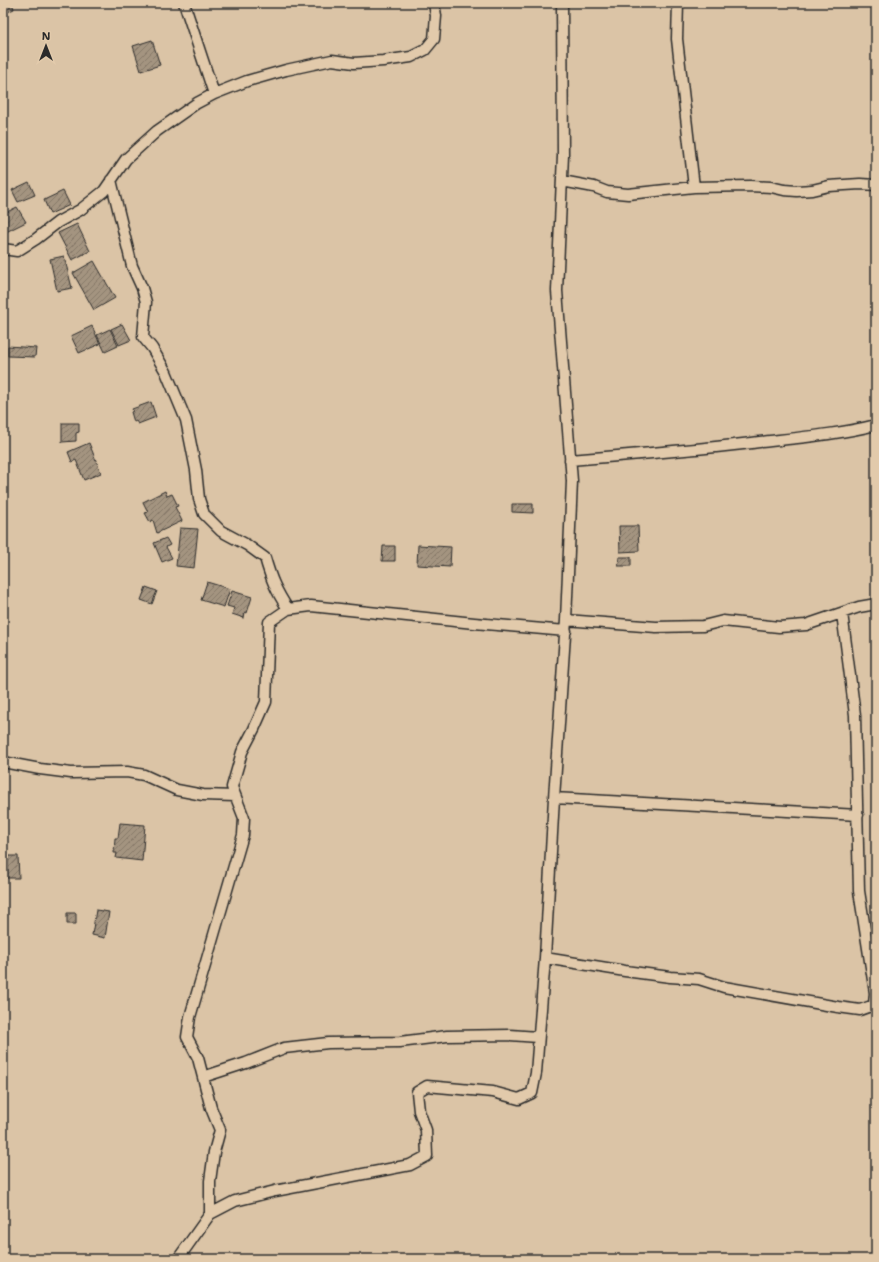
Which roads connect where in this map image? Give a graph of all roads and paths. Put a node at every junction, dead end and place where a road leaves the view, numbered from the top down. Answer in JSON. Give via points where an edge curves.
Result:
{"nodes":[{"id":1,"x":184,"y":3,"type":"edge"},
{"id":2,"x":434,"y":3,"type":"edge"},
{"id":3,"x":562,"y":3,"type":"edge"},
{"id":4,"x":678,"y":3,"type":"edge"},
{"id":5,"x":214,"y":94,"type":"junction"},
{"id":6,"x":111,"y":180,"type":"junction"},
{"id":7,"x":562,"y":181,"type":"junction"},
{"id":8,"x":876,"y":185,"type":"edge"},
{"id":9,"x":694,"y":187,"type":"junction"},
{"id":10,"x":3,"y":249,"type":"edge"},
{"id":11,"x":876,"y":425,"type":"edge"},
{"id":12,"x":570,"y":460,"type":"junction"},
{"id":13,"x":876,"y":604,"type":"edge"},
{"id":14,"x":288,"y":609,"type":"junction"},
{"id":15,"x":842,"y":613,"type":"junction"},
{"id":16,"x":566,"y":620,"type":"junction"},
{"id":17,"x":566,"y":631,"type":"junction"},
{"id":18,"x":3,"y":762,"type":"edge"},
{"id":19,"x":235,"y":796,"type":"junction"},
{"id":20,"x":554,"y":798,"type":"junction"},
{"id":21,"x":858,"y":815,"type":"junction"},
{"id":22,"x":545,"y":958,"type":"junction"},
{"id":23,"x":538,"y":1037,"type":"junction"},
{"id":24,"x":203,"y":1077,"type":"junction"},
{"id":25,"x":210,"y":1214,"type":"junction"},
{"id":26,"x":178,"y":1259,"type":"edge"}],
"edges":[{"from":1,"to":5,"type":"street"},
{"from":2,"to":5,"type":"street","via":[[434,39],[425,50],[411,57],[354,63],[332,60],[255,78]]},
{"from":3,"to":7,"type":"street"},
{"from":4,"to":9,"type":"street","via":[[677,39]]},
{"from":5,"to":6,"type":"street","via":[[157,131],[126,159]]},
{"from":6,"to":10,"type":"street","via":[[104,191],[80,210],[58,222],[36,239],[17,251]]},
{"from":6,"to":14,"type":"street","via":[[132,266],[146,302],[143,337],[166,372],[186,420],[199,499],[204,514],[221,531],[265,558],[277,594]]},
{"from":7,"to":9,"type":"street","via":[[607,192],[628,194]]},
{"from":7,"to":12,"type":"street","via":[[557,291]]},
{"from":8,"to":9,"type":"street","via":[[829,186],[797,191],[750,186]]},
{"from":11,"to":12,"type":"street","via":[[856,430],[657,454]]},
{"from":12,"to":16,"type":"street","via":[[572,481]]},
{"from":13,"to":15,"type":"street"},
{"from":14,"to":17,"type":"street","via":[[311,606]]},
{"from":14,"to":19,"type":"street","via":[[269,622],[266,702],[242,752],[232,787]]},
{"from":15,"to":16,"type":"street","via":[[806,625],[779,627],[723,621],[703,626],[656,627]]},
{"from":15,"to":21,"type":"street","via":[[855,714]]},
{"from":16,"to":17,"type":"street"},
{"from":17,"to":20,"type":"street"},
{"from":18,"to":19,"type":"street","via":[[71,773],[127,772],[144,775],[177,790],[203,795]]},
{"from":19,"to":24,"type":"street","via":[[244,818],[243,835],[190,1017],[187,1037],[198,1058]]},
{"from":20,"to":21,"type":"street"},
{"from":20,"to":22,"type":"street"},
{"from":21,"to":22,"type":"street","via":[[859,891],[875,993],[874,1005],[860,1010],[838,1007],[724,987],[699,979],[625,971]]},
{"from":22,"to":23,"type":"street"},
{"from":23,"to":24,"type":"street","via":[[447,1036],[400,1042],[328,1043],[284,1048]]},
{"from":23,"to":25,"type":"street","via":[[532,1093],[519,1099],[493,1092],[427,1086],[417,1092],[419,1111],[426,1130],[427,1156],[410,1165],[235,1201]]},
{"from":24,"to":25,"type":"street","via":[[220,1130],[210,1181]]},
{"from":25,"to":26,"type":"street"}]}
